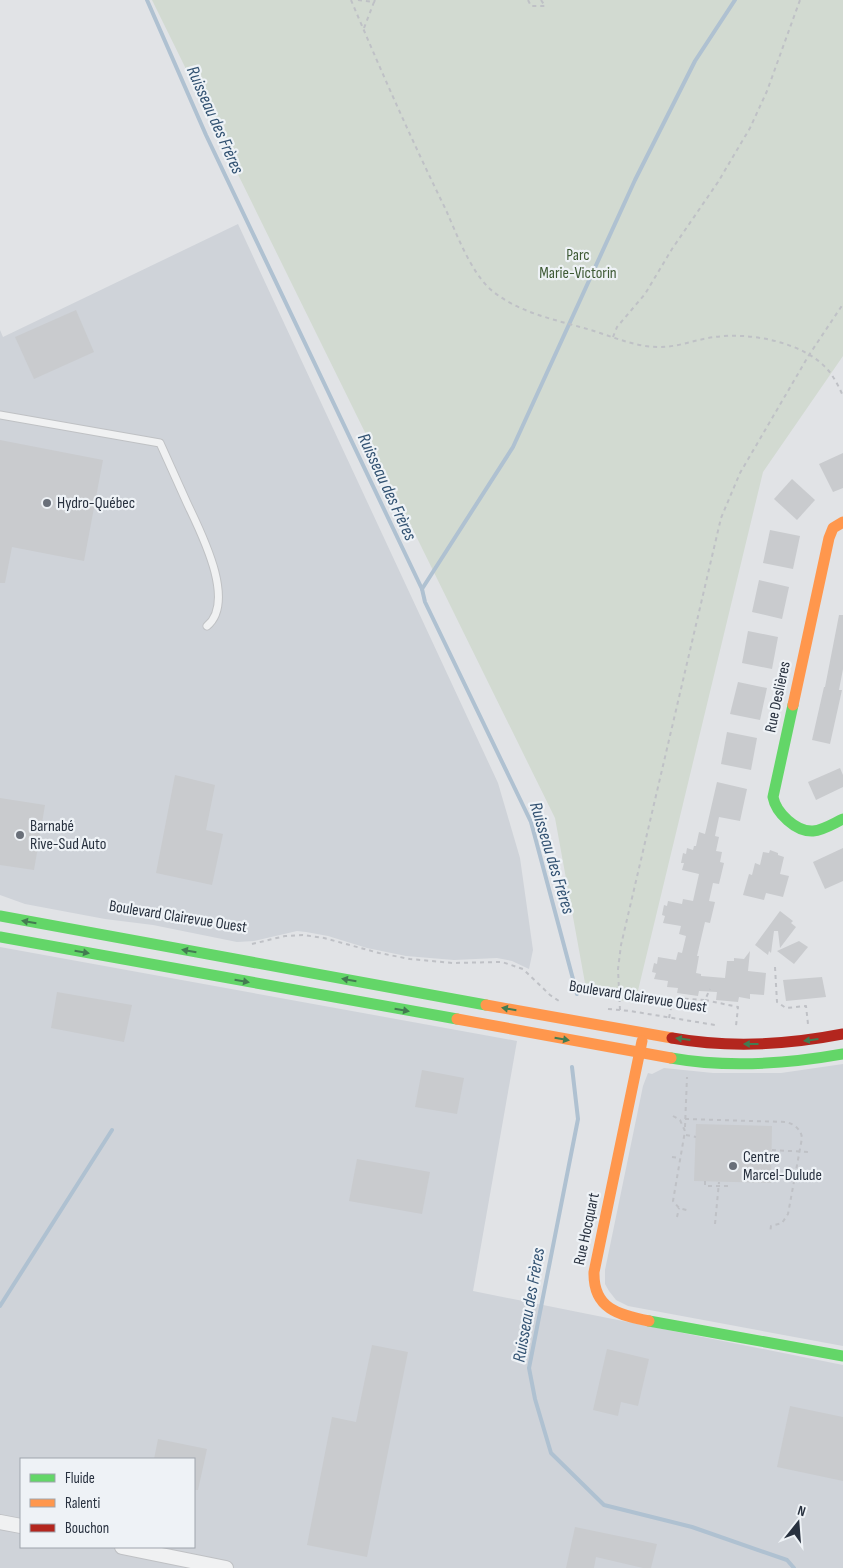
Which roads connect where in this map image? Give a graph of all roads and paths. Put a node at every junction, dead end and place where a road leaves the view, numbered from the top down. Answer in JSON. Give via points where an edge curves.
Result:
{"nodes":[{"id":1,"x":351,"y":0,"type":"edge"},
{"id":2,"x":358,"y":0,"type":"edge"},
{"id":3,"x":528,"y":0,"type":"edge"},
{"id":4,"x":541,"y":0,"type":"edge"},
{"id":5,"x":800,"y":0,"type":"edge"},
{"id":6,"x":374,"y":1,"type":"edge"},
{"id":7,"x":363,"y":29,"type":"junction"},
{"id":8,"x":843,"y":304,"type":"edge"},
{"id":9,"x":613,"y":338,"type":"junction"},
{"id":10,"x":809,"y":355,"type":"junction"},
{"id":11,"x":843,"y":396,"type":"edge"},
{"id":12,"x":0,"y":415,"type":"edge"},
{"id":13,"x":843,"y":522,"type":"edge"},
{"id":14,"x":207,"y":626,"type":"dead end"},
{"id":15,"x":843,"y":819,"type":"edge"},
{"id":16,"x":0,"y":916,"type":"edge"},
{"id":17,"x":64,"y":928,"type":"junction"},
{"id":18,"x":0,"y":937,"type":"edge"},
{"id":19,"x":246,"y":945,"type":"dead end"},
{"id":20,"x":60,"y":948,"type":"junction"},
{"id":21,"x":776,"y":967,"type":"dead end"},
{"id":22,"x":710,"y":988,"type":"dead end"},
{"id":23,"x":431,"y":995,"type":"junction"},
{"id":24,"x":705,"y":1000,"type":"junction"},
{"id":25,"x":563,"y":1002,"type":"dead end"},
{"id":26,"x":606,"y":1009,"type":"dead end"},
{"id":27,"x":620,"y":1010,"type":"junction"},
{"id":28,"x":427,"y":1015,"type":"junction"},
{"id":29,"x":669,"y":1018,"type":"junction"},
{"id":30,"x":803,"y":1024,"type":"dead end"},
{"id":31,"x":721,"y":1026,"type":"dead end"},
{"id":32,"x":741,"y":1027,"type":"dead end"},
{"id":33,"x":643,"y":1033,"type":"junction"},
{"id":34,"x":843,"y":1034,"type":"edge"},
{"id":35,"x":639,"y":1054,"type":"junction"},
{"id":36,"x":843,"y":1054,"type":"edge"},
{"id":37,"x":687,"y":1070,"type":"dead end"},
{"id":38,"x":673,"y":1116,"type":"dead end"},
{"id":39,"x":686,"y":1119,"type":"junction"},
{"id":40,"x":685,"y":1130,"type":"junction"},
{"id":41,"x":685,"y":1135,"type":"junction"},
{"id":42,"x":696,"y":1136,"type":"dead end"},
{"id":43,"x":772,"y":1150,"type":"dead end"},
{"id":44,"x":800,"y":1151,"type":"junction"},
{"id":45,"x":808,"y":1152,"type":"dead end"},
{"id":46,"x":672,"y":1157,"type":"dead end"},
{"id":47,"x":680,"y":1158,"type":"junction"},
{"id":48,"x":705,"y":1181,"type":"dead end"},
{"id":49,"x":719,"y":1182,"type":"dead end"},
{"id":50,"x":719,"y":1186,"type":"junction"},
{"id":51,"x":728,"y":1186,"type":"dead end"},
{"id":52,"x":679,"y":1208,"type":"junction"},
{"id":53,"x":690,"y":1211,"type":"dead end"},
{"id":54,"x":677,"y":1217,"type":"dead end"},
{"id":55,"x":715,"y":1224,"type":"dead end"},
{"id":56,"x":770,"y":1233,"type":"dead end"},
{"id":57,"x":843,"y":1356,"type":"edge"},
{"id":58,"x":0,"y":1522,"type":"edge"},
{"id":59,"x":20,"y":1526,"type":"edge"},
{"id":60,"x":127,"y":1548,"type":"edge"},
{"id":61,"x":226,"y":1568,"type":"edge"}],
"edges":[{"from":1,"to":7,"type":"path"},
{"from":2,"to":6,"type":"path"},
{"from":3,"to":4,"type":"path","via":[[531,6],[545,6]]},
{"from":5,"to":9,"type":"path","via":[[750,128],[645,294],[617,328]]},
{"from":6,"to":7,"type":"path"},
{"from":7,"to":9,"type":"path","via":[[431,180],[480,277],[510,303]]},
{"from":8,"to":10,"type":"path"},
{"from":9,"to":10,"type":"path","via":[[660,347],[712,337],[748,336],[778,342]]},
{"from":10,"to":11,"type":"path","via":[[828,371]]},
{"from":10,"to":27,"type":"path","via":[[738,478],[717,530],[621,945],[618,969]]},
{"from":12,"to":14,"type":"lane","via":[[160,443],[210,552],[218,599],[213,621]]},
{"from":13,"to":15,"type":"street","name":"Rue Deslières","via":[[833,528],[829,538],[774,805],[805,831],[816,831]]},
{"from":17,"to":16,"type":"street","name":"Boulevard Clairevue Ouest","one_way":true},
{"from":17,"to":20,"type":"street"},
{"from":23,"to":17,"type":"street","name":"Boulevard Clairevue Ouest","one_way":true},
{"from":18,"to":20,"type":"street"},
{"from":19,"to":25,"type":"path","name":"Boulevard Clairevue Ouest","via":[[292,935],[310,935],[401,958],[447,963],[502,962],[523,970],[550,995]]},
{"from":20,"to":28,"type":"street","one_way":true},
{"from":21,"to":30,"type":"path","via":[[777,1002],[786,1008],[806,1006],[808,1024]]},
{"from":22,"to":24,"type":"path"},
{"from":23,"to":28,"type":"street"},
{"from":33,"to":23,"type":"street","name":"Boulevard Clairevue Ouest","one_way":true},
{"from":24,"to":29,"type":"path","via":[[673,998]]},
{"from":24,"to":32,"type":"path","via":[[738,1007],[736,1027]]},
{"from":26,"to":27,"type":"path","name":"Boulevard Clairevue Ouest"},
{"from":27,"to":29,"type":"path","name":"Boulevard Clairevue Ouest"},
{"from":28,"to":35,"type":"street","one_way":true},
{"from":29,"to":31,"type":"path","name":"Boulevard Clairevue Ouest"},
{"from":34,"to":33,"type":"street","name":"Boulevard Clairevue Ouest","one_way":true,"via":[[798,1041],[742,1044]]},
{"from":33,"to":35,"type":"street","name":"Rue Hocquart"},
{"from":35,"to":36,"type":"street","via":[[743,1064],[790,1062]]},
{"from":35,"to":57,"type":"street","name":"Rue Hocquart","via":[[595,1266],[593,1282],[604,1305],[629,1317]]},
{"from":37,"to":39,"type":"path"},
{"from":38,"to":40,"type":"path","via":[[680,1120]]},
{"from":39,"to":40,"type":"path"},
{"from":39,"to":44,"type":"path","via":[[790,1123],[802,1134]]},
{"from":40,"to":41,"type":"path"},
{"from":41,"to":42,"type":"path"},
{"from":41,"to":47,"type":"path"},
{"from":43,"to":44,"type":"path"},
{"from":44,"to":45,"type":"path"},
{"from":44,"to":56,"type":"path","via":[[788,1214],[782,1223],[771,1226]]},
{"from":46,"to":47,"type":"path"},
{"from":47,"to":52,"type":"path","via":[[673,1198]]},
{"from":48,"to":50,"type":"path","via":[[705,1186]]},
{"from":49,"to":50,"type":"path"},
{"from":50,"to":51,"type":"path"},
{"from":50,"to":55,"type":"path"},
{"from":52,"to":53,"type":"path"},
{"from":52,"to":54,"type":"path"},
{"from":58,"to":59,"type":"street"},
{"from":60,"to":61,"type":"street"}]}
